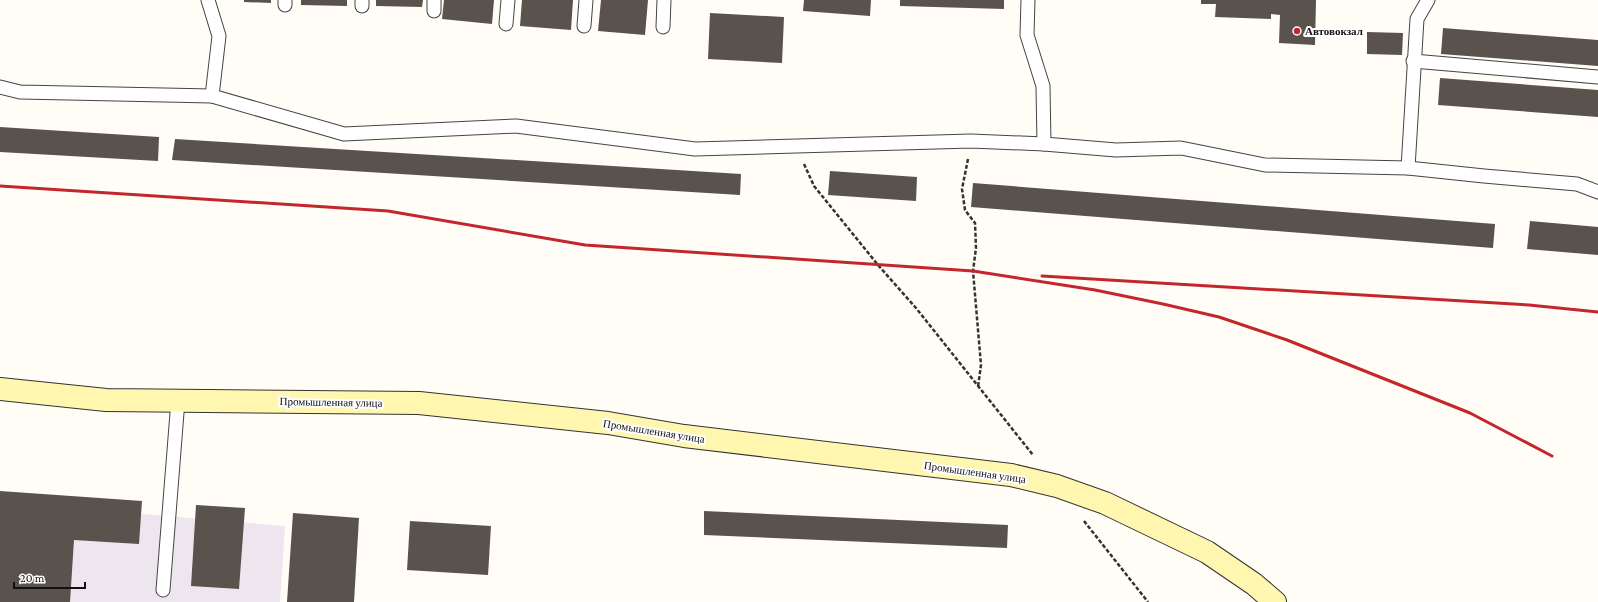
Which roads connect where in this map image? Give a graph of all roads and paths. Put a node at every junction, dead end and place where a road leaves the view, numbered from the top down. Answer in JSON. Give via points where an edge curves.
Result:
{"nodes":[{"id":1,"x":208,"y":0,"type":"edge"},
{"id":2,"x":508,"y":0,"type":"edge"},
{"id":3,"x":586,"y":0,"type":"edge"},
{"id":4,"x":664,"y":0,"type":"edge"},
{"id":5,"x":1028,"y":0,"type":"edge"},
{"id":6,"x":1428,"y":0,"type":"edge"},
{"id":7,"x":506,"y":24,"type":"dead end"},
{"id":8,"x":584,"y":26,"type":"dead end"},
{"id":9,"x":662,"y":27,"type":"dead end"},
{"id":10,"x":1413,"y":61,"type":"junction"},
{"id":11,"x":1598,"y":77,"type":"edge"},
{"id":12,"x":0,"y":87,"type":"edge"},
{"id":13,"x":212,"y":96,"type":"junction"},
{"id":14,"x":971,"y":141,"type":"junction"},
{"id":15,"x":1044,"y":144,"type":"junction"},
{"id":16,"x":803,"y":161,"type":"dead end"},
{"id":17,"x":1408,"y":168,"type":"junction"},
{"id":18,"x":1598,"y":192,"type":"edge"},
{"id":19,"x":916,"y":308,"type":"dead end"},
{"id":20,"x":978,"y":387,"type":"dead end"},
{"id":21,"x":0,"y":390,"type":"edge"},
{"id":22,"x":178,"y":400,"type":"junction"},
{"id":23,"x":163,"y":590,"type":"dead end"},
{"id":24,"x":1275,"y":602,"type":"edge"}],
"edges":[{"from":1,"to":13,"type":"lane","via":[[219,36]]},
{"from":2,"to":7,"type":"lane"},
{"from":3,"to":8,"type":"lane"},
{"from":4,"to":9,"type":"lane"},
{"from":5,"to":15,"type":"lane","via":[[1027,35],[1043,86]]},
{"from":6,"to":10,"type":"lane","via":[[1417,20]]},
{"from":10,"to":11,"type":"lane"},
{"from":10,"to":17,"type":"lane"},
{"from":12,"to":13,"type":"lane","via":[[20,92]]},
{"from":13,"to":14,"type":"lane","via":[[344,134],[516,126],[696,149]]},
{"from":14,"to":15,"type":"lane"},
{"from":14,"to":20,"type":"path","via":[[962,189],[965,210],[975,223],[976,248],[973,271],[981,365]]},
{"from":15,"to":17,"type":"lane","via":[[1116,150],[1181,148],[1265,165]]},
{"from":16,"to":19,"type":"path","via":[[814,186]]},
{"from":17,"to":18,"type":"lane","via":[[1577,184]]},
{"from":21,"to":22,"type":"street","name":"Промышленная улица","via":[[106,400]]},
{"from":22,"to":23,"type":"lane"},
{"from":22,"to":24,"type":"street","name":"Промышленная улица","via":[[419,403],[608,423],[684,436],[1012,475],[1057,486],[1105,503],[1207,552],[1254,584]]}]}
